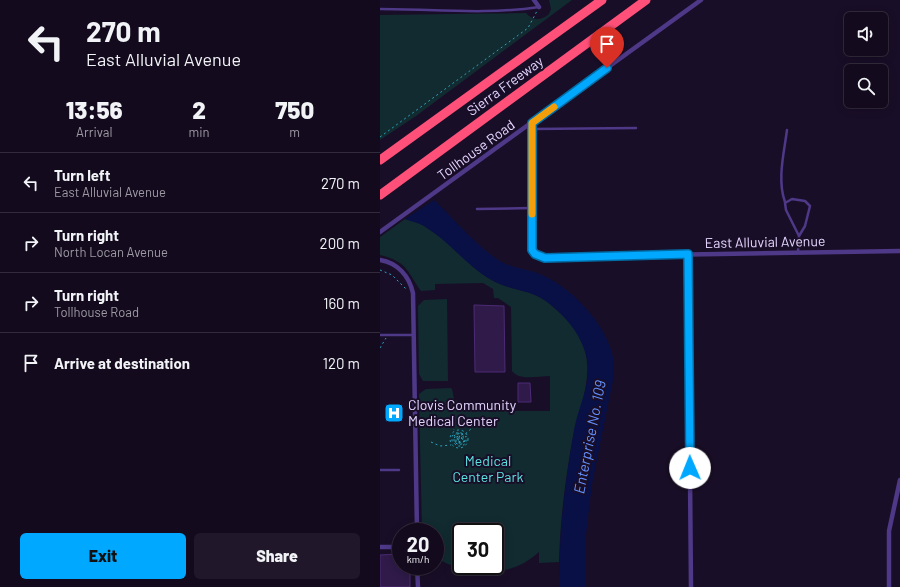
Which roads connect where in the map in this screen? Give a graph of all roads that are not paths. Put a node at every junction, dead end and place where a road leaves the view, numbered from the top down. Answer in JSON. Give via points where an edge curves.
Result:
{"nodes":[{"id":1,"x":534,"y":0,"type":"edge"},
{"id":2,"x":602,"y":0,"type":"edge"},
{"id":3,"x":646,"y":0,"type":"edge"},
{"id":4,"x":701,"y":0,"type":"edge"},
{"id":5,"x":539,"y":7,"type":"joint"},
{"id":6,"x":380,"y":9,"type":"edge"},
{"id":7,"x":532,"y":123,"type":"junction"},
{"id":8,"x":636,"y":128,"type":"dead end"},
{"id":9,"x":532,"y":130,"type":"junction"},
{"id":10,"x":787,"y":130,"type":"dead end"},
{"id":11,"x":380,"y":160,"type":"edge"},
{"id":12,"x":380,"y":195,"type":"edge"},
{"id":13,"x":785,"y":203,"type":"junction"},
{"id":14,"x":532,"y":208,"type":"junction"},
{"id":15,"x":477,"y":209,"type":"dead end"},
{"id":16,"x":380,"y":232,"type":"edge"},
{"id":17,"x":799,"y":236,"type":"junction"},
{"id":18,"x":900,"y":251,"type":"edge"},
{"id":19,"x":798,"y":253,"type":"junction"},
{"id":20,"x":688,"y":254,"type":"junction"},
{"id":21,"x":380,"y":260,"type":"edge"},
{"id":22,"x":380,"y":335,"type":"edge"},
{"id":23,"x":413,"y":335,"type":"junction"},
{"id":24,"x":380,"y":470,"type":"edge"},
{"id":25,"x":399,"y":470,"type":"dead end"},
{"id":26,"x":900,"y":480,"type":"edge"},
{"id":27,"x":417,"y":523,"type":"edge"},
{"id":28,"x":380,"y":547,"type":"edge"},
{"id":29,"x":392,"y":547,"type":"edge"},
{"id":30,"x":417,"y":575,"type":"edge"},
{"id":31,"x":418,"y":587,"type":"edge"},
{"id":32,"x":691,"y":587,"type":"edge"},
{"id":33,"x":889,"y":587,"type":"edge"}],
"edges":[{"from":1,"to":5,"type":"street"},
{"from":2,"to":11,"type":"highway","name":"Sierra Freeway"},
{"from":3,"to":12,"type":"highway","name":"Sierra Freeway"},
{"from":4,"to":7,"type":"street","name":"Tollhouse Road"},
{"from":5,"to":6,"type":"lane","via":[[475,10]]},
{"from":7,"to":9,"type":"street"},
{"from":7,"to":16,"type":"street","name":"Tollhouse Road"},
{"from":8,"to":9,"type":"lane"},
{"from":9,"to":14,"type":"street"},
{"from":10,"to":13,"type":"lane","via":[[781,180]]},
{"from":13,"to":17,"type":"lane"},
{"from":13,"to":17,"type":"lane","via":[[799,199],[810,206],[805,226]]},
{"from":14,"to":15,"type":"lane"},
{"from":14,"to":20,"type":"street","name":"East Alluvial Avenue","via":[[532,245],[535,254],[545,258]]},
{"from":17,"to":19,"type":"lane"},
{"from":18,"to":19,"type":"street","name":"East Alluvial Avenue"},
{"from":19,"to":20,"type":"street","name":"East Alluvial Avenue"},
{"from":20,"to":32,"type":"street"},
{"from":21,"to":23,"type":"street","via":[[395,266],[408,279],[413,293]]},
{"from":22,"to":23,"type":"lane"},
{"from":23,"to":27,"type":"street"},
{"from":24,"to":25,"type":"lane"},
{"from":26,"to":33,"type":"street","via":[[889,531]]},
{"from":28,"to":29,"type":"street"},
{"from":30,"to":31,"type":"street"}]}
